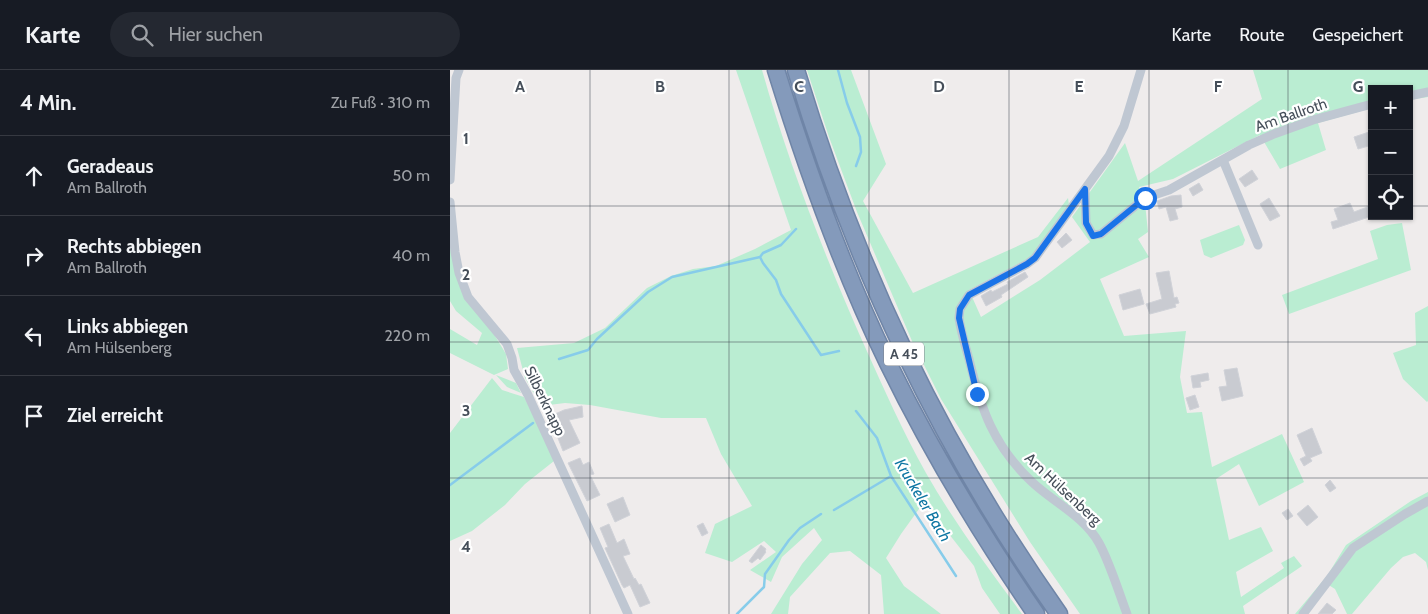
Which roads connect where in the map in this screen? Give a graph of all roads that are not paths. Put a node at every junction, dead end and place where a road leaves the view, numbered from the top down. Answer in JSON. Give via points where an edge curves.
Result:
{"nodes":[{"id":1,"x":459,"y":70,"type":"edge"},
{"id":2,"x":776,"y":70,"type":"edge"},
{"id":3,"x":796,"y":70,"type":"edge"},
{"id":4,"x":1140,"y":70,"type":"edge"},
{"id":5,"x":1428,"y":92,"type":"edge"},
{"id":6,"x":1413,"y":95,"type":"edge"},
{"id":7,"x":1368,"y":105,"type":"edge"},
{"id":8,"x":1224,"y":160,"type":"junction"},
{"id":9,"x":450,"y":180,"type":"edge"},
{"id":10,"x":1085,"y":189,"type":"junction"},
{"id":11,"x":450,"y":202,"type":"edge"},
{"id":12,"x":1258,"y":245,"type":"dead end"},
{"id":13,"x":1428,"y":501,"type":"edge"},
{"id":14,"x":628,"y":614,"type":"edge"},
{"id":15,"x":1036,"y":614,"type":"edge"},
{"id":16,"x":1059,"y":614,"type":"edge"},
{"id":17,"x":1127,"y":614,"type":"edge"},
{"id":18,"x":1303,"y":614,"type":"edge"}],
"edges":[{"from":1,"to":9,"type":"street"},
{"from":2,"to":15,"type":"highway","number":"A 45","via":[[825,213],[888,363],[964,504]]},
{"from":3,"to":16,"type":"highway","number":"A 45","via":[[843,210],[903,352],[979,493]]},
{"from":4,"to":10,"type":"street","name":"Am Hülsenberg","via":[[1124,126],[1109,156]]},
{"from":5,"to":6,"type":"street"},
{"from":7,"to":8,"type":"street","name":"Am Ballroth","via":[[1274,134]]},
{"from":8,"to":10,"type":"street","name":"Am Ballroth","via":[[1169,190],[1145,198],[1101,234],[1093,236],[1086,223]]},
{"from":8,"to":12,"type":"street"},
{"from":10,"to":17,"type":"street","name":"Am Hülsenberg","via":[[1035,258],[969,295],[960,309],[959,318],[977,394],[988,424],[1012,461],[1032,482],[1088,528],[1099,543]]},
{"from":11,"to":14,"type":"street","name":"Silberknapp","via":[[455,252],[468,297],[507,344],[514,370]]},
{"from":13,"to":18,"type":"street","via":[[1353,548]]}]}
